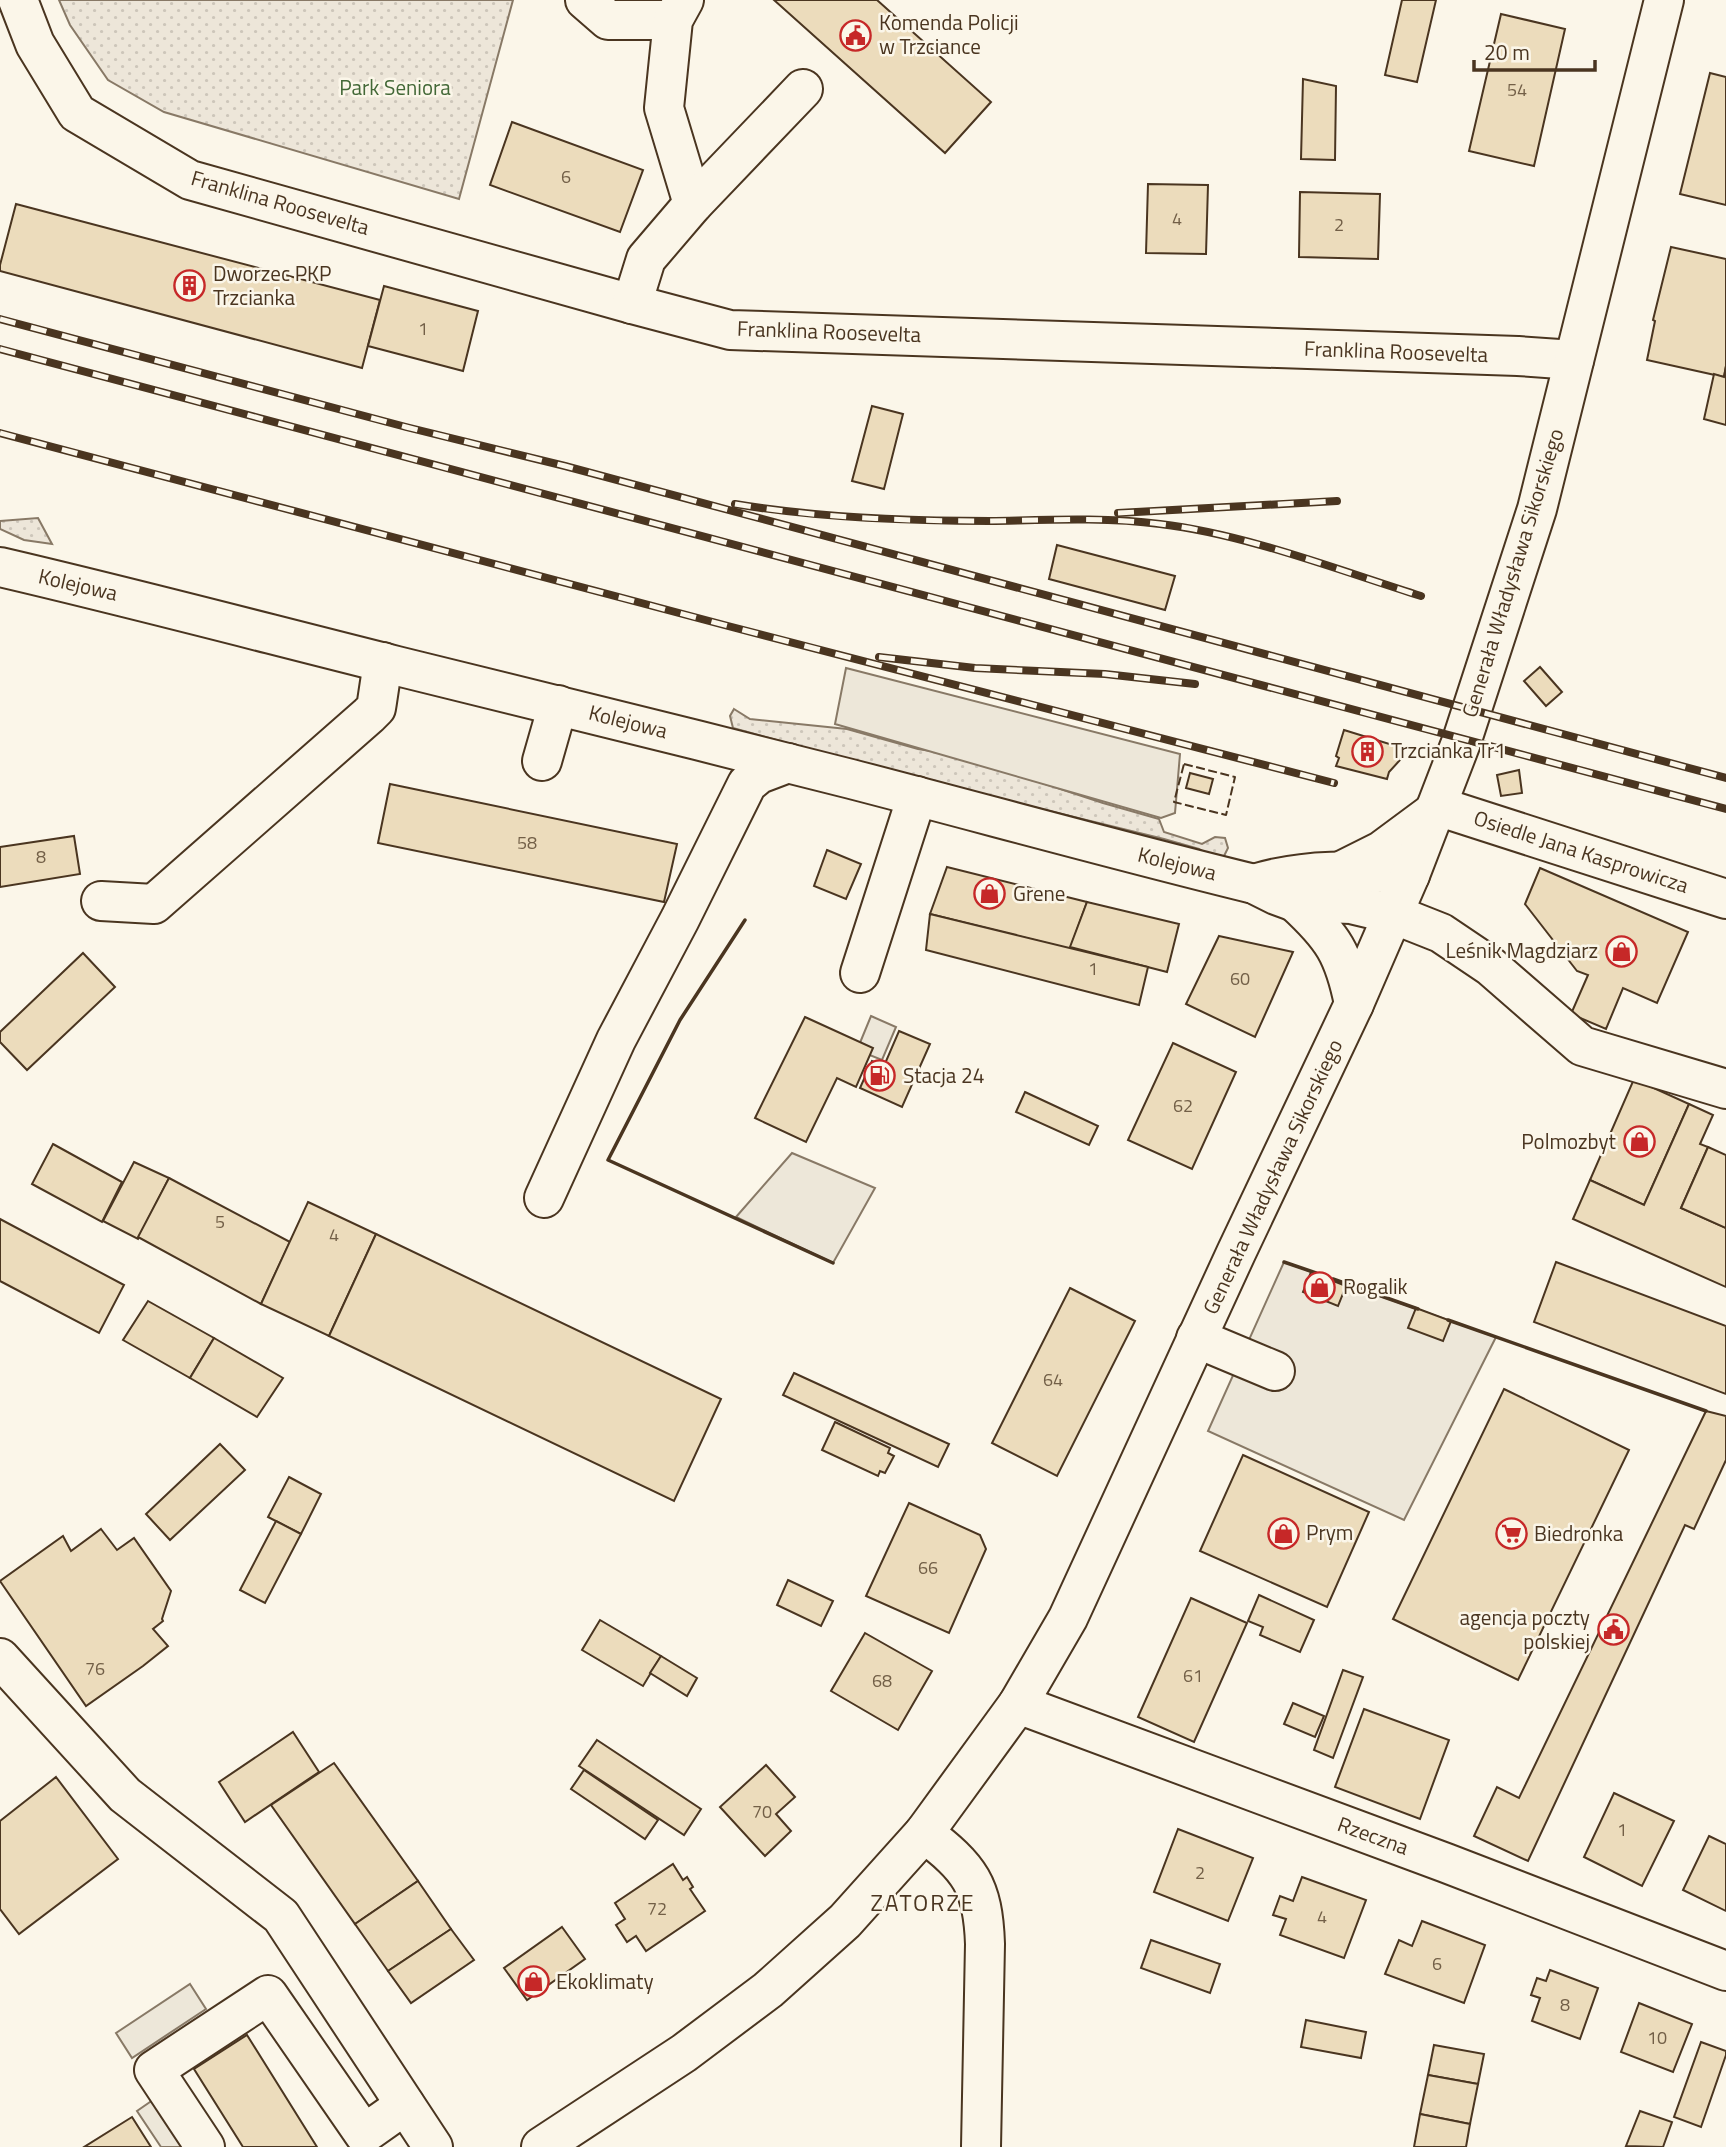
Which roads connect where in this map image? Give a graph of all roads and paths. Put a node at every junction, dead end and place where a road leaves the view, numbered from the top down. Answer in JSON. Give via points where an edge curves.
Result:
{"nodes":[{"id":1,"x":18,"y":0,"type":"edge"},
{"id":2,"x":585,"y":0,"type":"edge"},
{"id":3,"x":1664,"y":0,"type":"edge"},
{"id":4,"x":678,"y":10,"type":"edge"},
{"id":5,"x":18,"y":38,"type":"edge"},
{"id":6,"x":803,"y":89,"type":"dead end"},
{"id":7,"x":693,"y":204,"type":"junction"},
{"id":8,"x":632,"y":304,"type":"junction"},
{"id":9,"x":1574,"y":360,"type":"junction"},
{"id":10,"x":0,"y":567,"type":"edge"},
{"id":11,"x":383,"y":662,"type":"junction"},
{"id":12,"x":558,"y":705,"type":"junction"},
{"id":13,"x":542,"y":761,"type":"dead end"},
{"id":14,"x":788,"y":763,"type":"junction"},
{"id":15,"x":917,"y":796,"type":"junction"},
{"id":16,"x":1436,"y":808,"type":"junction"},
{"id":17,"x":1341,"y":871,"type":"junction"},
{"id":18,"x":1410,"y":875,"type":"junction"},
{"id":19,"x":1277,"y":887,"type":"junction"},
{"id":20,"x":1726,"y":899,"type":"edge"},
{"id":21,"x":100,"y":901,"type":"dead end"},
{"id":22,"x":1393,"y":914,"type":"junction"},
{"id":23,"x":860,"y":973,"type":"dead end"},
{"id":24,"x":1354,"y":1004,"type":"junction"},
{"id":25,"x":1726,"y":1089,"type":"edge"},
{"id":26,"x":544,"y":1198,"type":"dead end"},
{"id":27,"x":1196,"y":1338,"type":"junction"},
{"id":28,"x":1275,"y":1371,"type":"dead end"},
{"id":29,"x":0,"y":1658,"type":"edge"},
{"id":30,"x":1018,"y":1704,"type":"junction"},
{"id":31,"x":924,"y":1833,"type":"junction"},
{"id":32,"x":1726,"y":1971,"type":"edge"},
{"id":33,"x":405,"y":2105,"type":"junction"},
{"id":34,"x":354,"y":2140,"type":"edge"},
{"id":35,"x":205,"y":2147,"type":"edge"},
{"id":36,"x":433,"y":2147,"type":"edge"},
{"id":37,"x":541,"y":2147,"type":"edge"},
{"id":38,"x":981,"y":2147,"type":"edge"}],
"edges":[{"from":1,"to":5,"type":"street","name":"Franklina Roosevelta"},
{"from":2,"to":4,"type":"street","via":[[608,20]]},
{"from":3,"to":9,"type":"street","name":"Generała Władysława Sikorskiego"},
{"from":4,"to":7,"type":"street","via":[[664,108]]},
{"from":5,"to":8,"type":"street","name":"Franklina Roosevelta","via":[[77,113],[190,180]]},
{"from":6,"to":7,"type":"street"},
{"from":7,"to":8,"type":"street","via":[[646,259]]},
{"from":8,"to":9,"type":"street","name":"Franklina Roosevelta","via":[[730,330]]},
{"from":9,"to":16,"type":"street","name":"Generała Władysława Sikorskiego","via":[[1537,509]]},
{"from":10,"to":11,"type":"street","name":"Kolejowa"},
{"from":11,"to":12,"type":"street","name":"Kolejowa"},
{"from":11,"to":21,"type":"street","via":[[376,708],[154,904]]},
{"from":12,"to":13,"type":"street"},
{"from":12,"to":14,"type":"street","name":"Kolejowa"},
{"from":14,"to":15,"type":"street","name":"Kolejowa"},
{"from":14,"to":26,"type":"street","via":[[747,784],[616,1041]]},
{"from":15,"to":19,"type":"street","name":"Kolejowa"},
{"from":15,"to":23,"type":"street"},
{"from":16,"to":17,"type":"street","via":[[1381,851]]},
{"from":16,"to":18,"type":"street","name":"Generała Władysława Sikorskiego"},
{"from":16,"to":20,"type":"street","name":"Osiedle Jana Kasprowicza"},
{"from":17,"to":18,"type":"street","name":"Kolejowa"},
{"from":17,"to":19,"type":"street","name":"Kolejowa"},
{"from":18,"to":22,"type":"street","name":"Generała Władysława Sikorskiego"},
{"from":19,"to":22,"type":"street","name":"Kolejowa"},
{"from":19,"to":24,"type":"street","via":[[1316,921],[1340,953]]},
{"from":22,"to":24,"type":"street","name":"Generała Władysława Sikorskiego"},
{"from":22,"to":25,"type":"street","name":"Kolejowa","via":[[1441,933],[1490,966],[1582,1046]]},
{"from":24,"to":27,"type":"street","name":"Generała Władysława Sikorskiego"},
{"from":27,"to":28,"type":"street"},
{"from":27,"to":30,"type":"street","name":"Generała Władysława Sikorskiego","via":[[1068,1618]]},
{"from":29,"to":33,"type":"street","via":[[125,1795],[281,1916]]},
{"from":30,"to":31,"type":"street","name":"Generała Władysława Sikorskiego"},
{"from":30,"to":32,"type":"street","name":"Rzeczna"},
{"from":31,"to":37,"type":"street","name":"Generała Władysława Sikorskiego","via":[[845,1921],[768,1990],[684,2053]]},
{"from":31,"to":38,"type":"street","via":[[953,1855],[976,1887],[984,1918]]},
{"from":33,"to":34,"type":"street"},
{"from":33,"to":36,"type":"street"},
{"from":34,"to":35,"type":"street","via":[[268,1995],[154,2070]]}]}
